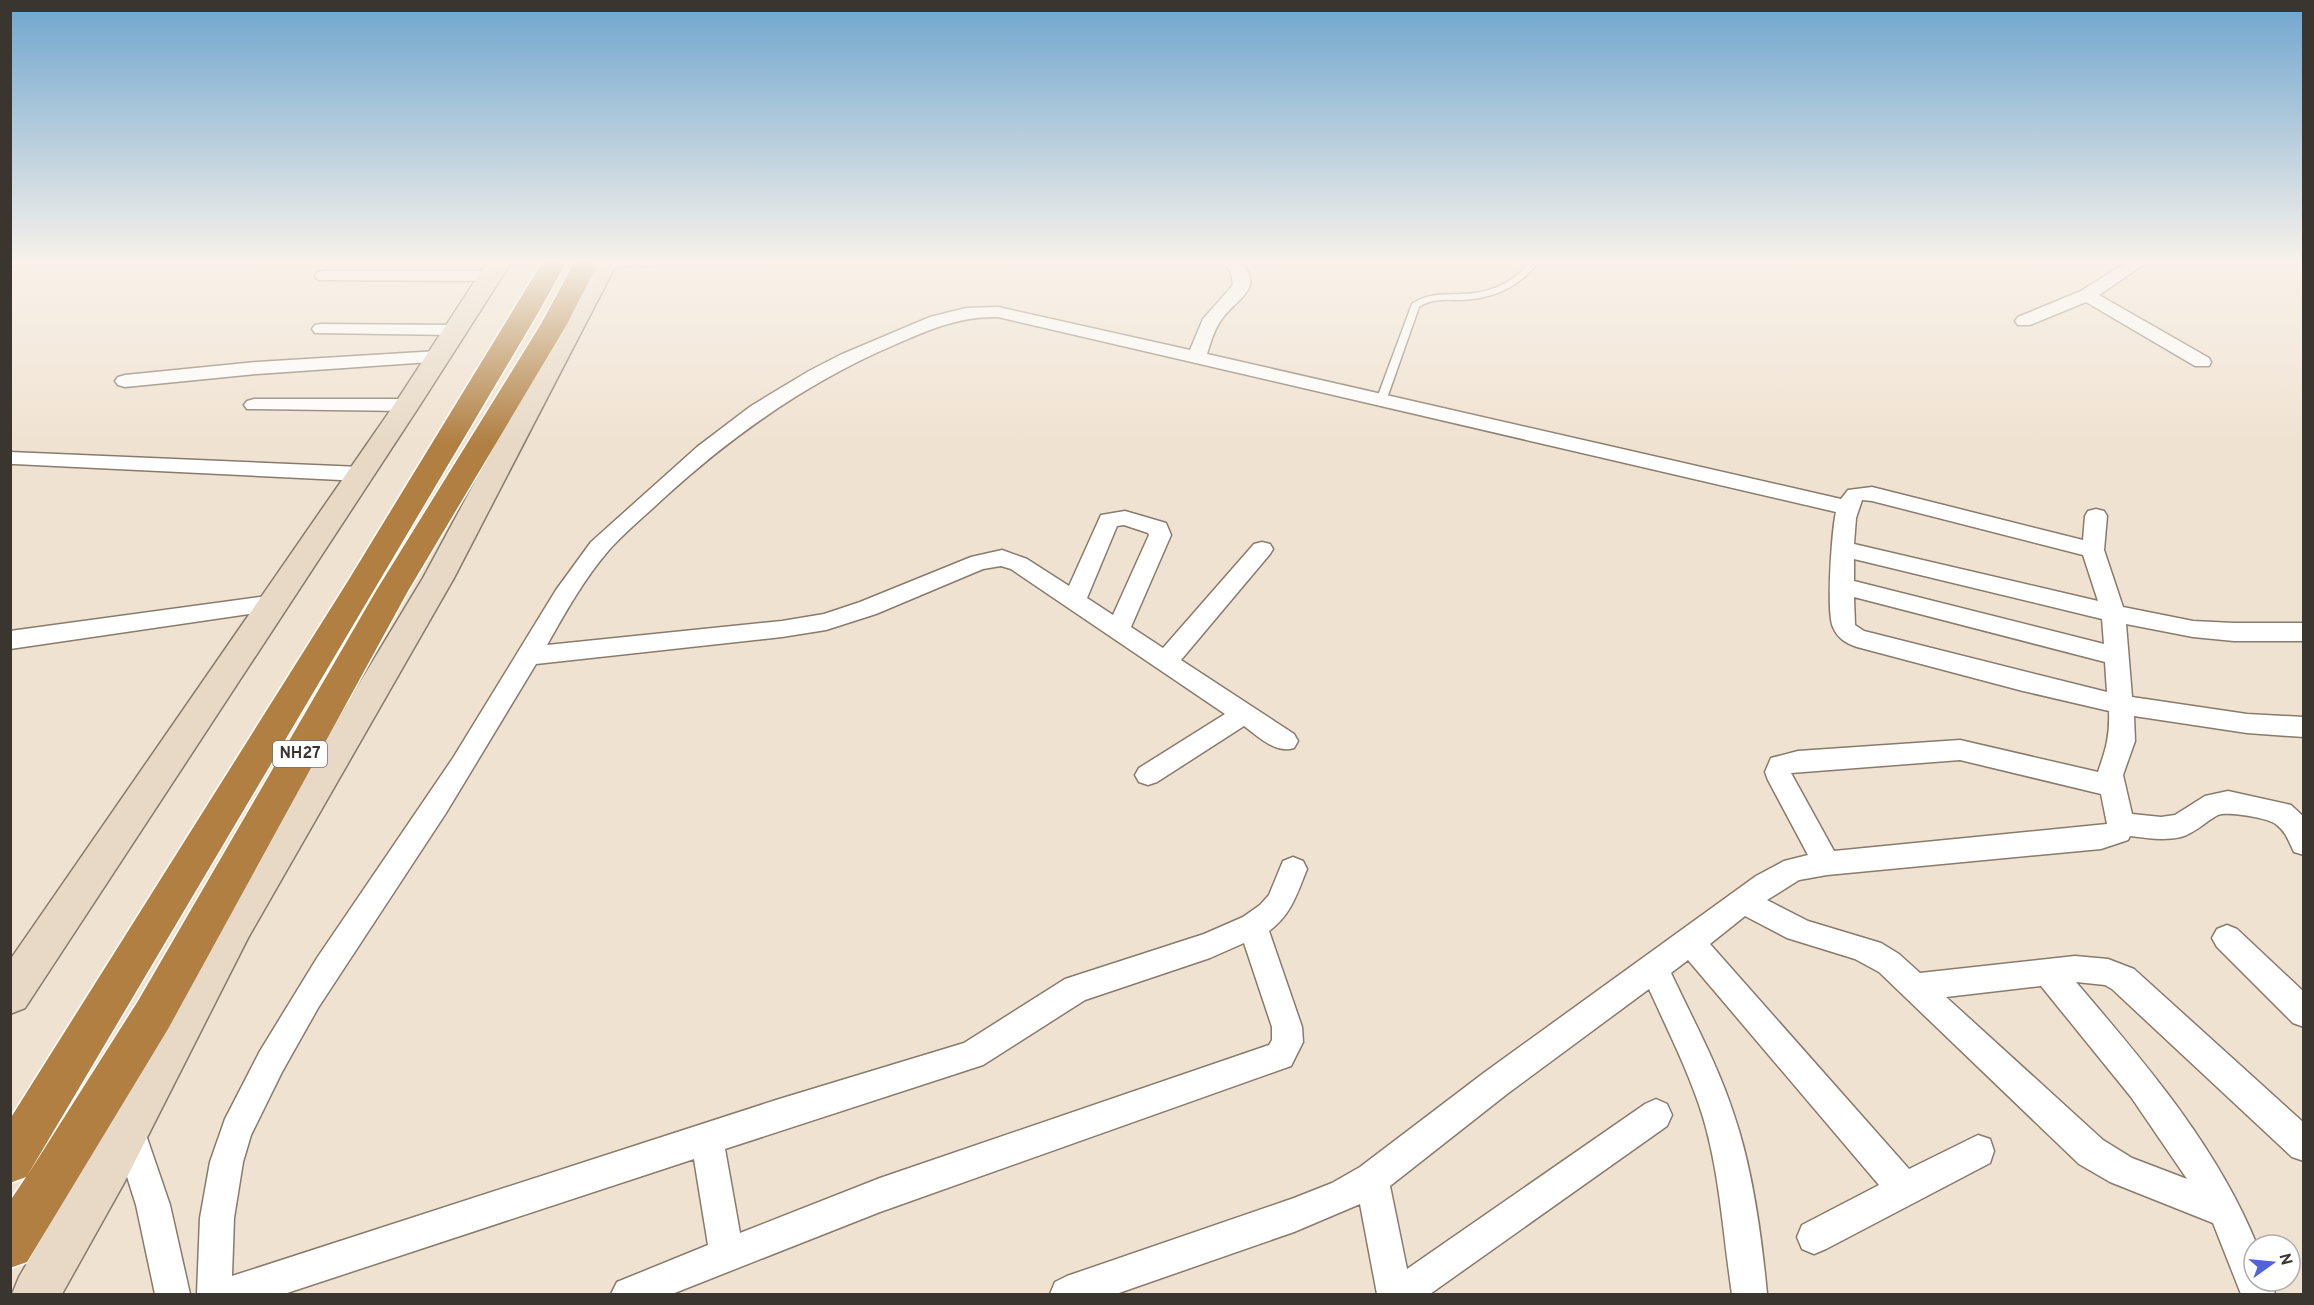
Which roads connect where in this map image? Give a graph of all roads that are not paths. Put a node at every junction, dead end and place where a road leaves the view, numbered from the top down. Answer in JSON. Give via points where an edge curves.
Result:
{"nodes":[{"id":1,"x":460,"y":322,"type":"edge"},
{"id":2,"x":519,"y":322,"type":"edge"},
{"id":3,"x":555,"y":322,"type":"edge"},
{"id":4,"x":574,"y":322,"type":"edge"},
{"id":5,"x":934,"y":322,"type":"edge"},
{"id":6,"x":1041,"y":322,"type":"edge"},
{"id":7,"x":1210,"y":322,"type":"edge"},
{"id":8,"x":1408,"y":322,"type":"edge"},
{"id":9,"x":2133,"y":322,"type":"edge"},
{"id":10,"x":321,"y":329,"type":"dead end"},
{"id":11,"x":455,"y":330,"type":"junction"},
{"id":12,"x":438,"y":357,"type":"junction"},
{"id":13,"x":1197,"y":358,"type":"junction"},
{"id":14,"x":2202,"y":362,"type":"dead end"},
{"id":15,"x":125,"y":381,"type":"dead end"},
{"id":16,"x":1381,"y":401,"type":"junction"},
{"id":17,"x":254,"y":405,"type":"dead end"},
{"id":18,"x":407,"y":405,"type":"junction"},
{"id":19,"x":14,"y":458,"type":"dead end"},
{"id":20,"x":361,"y":474,"type":"junction"},
{"id":21,"x":1848,"y":508,"type":"junction"},
{"id":22,"x":2096,"y":516,"type":"dead end"},
{"id":23,"x":1262,"y":549,"type":"dead end"},
{"id":24,"x":1842,"y":549,"type":"junction"},
{"id":25,"x":2093,"y":550,"type":"junction"},
{"id":26,"x":1987,"y":584,"type":"junction"},
{"id":27,"x":1843,"y":586,"type":"junction"},
{"id":28,"x":1074,"y":601,"type":"junction"},
{"id":29,"x":275,"y":603,"type":"junction"},
{"id":30,"x":2113,"y":613,"type":"junction"},
{"id":31,"x":1982,"y":622,"type":"junction"},
{"id":32,"x":1118,"y":630,"type":"junction"},
{"id":33,"x":2304,"y":632,"type":"edge"},
{"id":34,"x":10,"y":640,"type":"edge"},
{"id":35,"x":2116,"y":656,"type":"junction"},
{"id":36,"x":529,"y":657,"type":"junction"},
{"id":37,"x":1165,"y":662,"type":"junction"},
{"id":38,"x":2120,"y":705,"type":"junction"},
{"id":39,"x":1244,"y":714,"type":"junction"},
{"id":40,"x":2304,"y":727,"type":"edge"},
{"id":41,"x":1284,"y":741,"type":"dead end"},
{"id":42,"x":1148,"y":775,"type":"dead end"},
{"id":43,"x":2112,"y":781,"type":"junction"},
{"id":44,"x":2121,"y":824,"type":"junction"},
{"id":45,"x":2304,"y":844,"type":"edge"},
{"id":46,"x":1827,"y":863,"type":"junction"},
{"id":47,"x":1293,"y":869,"type":"dead end"},
{"id":48,"x":1744,"y":901,"type":"junction"},
{"id":49,"x":1252,"y":926,"type":"junction"},
{"id":50,"x":2227,"y":938,"type":"dead end"},
{"id":51,"x":1690,"y":942,"type":"junction"},
{"id":52,"x":1654,"y":969,"type":"junction"},
{"id":53,"x":2048,"y":972,"type":"junction"},
{"id":54,"x":1914,"y":987,"type":"junction"},
{"id":55,"x":10,"y":995,"type":"edge"},
{"id":56,"x":2304,"y":1013,"type":"edge"},
{"id":57,"x":1656,"y":1115,"type":"dead end"},
{"id":58,"x":128,"y":1130,"type":"junction"},
{"id":59,"x":706,"y":1139,"type":"junction"},
{"id":60,"x":2304,"y":1145,"type":"edge"},
{"id":61,"x":1978,"y":1151,"type":"dead end"},
{"id":62,"x":10,"y":1161,"type":"edge"},
{"id":63,"x":1372,"y":1179,"type":"junction"},
{"id":64,"x":1905,"y":1190,"type":"junction"},
{"id":65,"x":2225,"y":1211,"type":"junction"},
{"id":66,"x":1814,"y":1237,"type":"dead end"},
{"id":67,"x":10,"y":1245,"type":"edge"},
{"id":68,"x":727,"y":1254,"type":"junction"},
{"id":69,"x":170,"y":1280,"type":"edge"},
{"id":70,"x":670,"y":1286,"type":"edge"},
{"id":71,"x":1746,"y":1292,"type":"edge"},
{"id":72,"x":36,"y":1294,"type":"edge"},
{"id":73,"x":214,"y":1294,"type":"edge"},
{"id":74,"x":232,"y":1294,"type":"edge"},
{"id":75,"x":629,"y":1294,"type":"edge"},
{"id":76,"x":1067,"y":1294,"type":"edge"},
{"id":77,"x":1394,"y":1294,"type":"edge"},
{"id":78,"x":1401,"y":1294,"type":"edge"},
{"id":79,"x":2258,"y":1294,"type":"edge"}],
"edges":[{"from":1,"to":11,"type":"street"},
{"from":2,"to":62,"type":"highway","number":"NH27"},
{"from":3,"to":67,"type":"highway","number":"NH27","via":[[392,591],[153,1016]]},
{"from":4,"to":58,"type":"street","via":[[438,578],[234,926]]},
{"from":5,"to":36,"type":"street","via":[[855,354],[798,383],[728,430],[599,548]]},
{"from":6,"to":13,"type":"street"},
{"from":7,"to":13,"type":"street"},
{"from":8,"to":16,"type":"lane"},
{"from":9,"to":14,"type":"street"},
{"from":10,"to":11,"type":"street"},
{"from":11,"to":12,"type":"street"},
{"from":12,"to":15,"type":"street"},
{"from":12,"to":18,"type":"street"},
{"from":13,"to":16,"type":"street"},
{"from":16,"to":21,"type":"street"},
{"from":17,"to":18,"type":"street"},
{"from":18,"to":20,"type":"street"},
{"from":19,"to":20,"type":"street"},
{"from":20,"to":29,"type":"street"},
{"from":21,"to":24,"type":"street"},
{"from":21,"to":25,"type":"street","via":[[1852,497],[1862,493]]},
{"from":22,"to":25,"type":"street"},
{"from":23,"to":37,"type":"street"},
{"from":24,"to":26,"type":"street"},
{"from":24,"to":27,"type":"street"},
{"from":25,"to":30,"type":"street"},
{"from":26,"to":30,"type":"street"},
{"from":26,"to":31,"type":"street"},
{"from":27,"to":31,"type":"street"},
{"from":27,"to":38,"type":"street","via":[[1843,625],[1857,638]]},
{"from":28,"to":32,"type":"street"},
{"from":28,"to":32,"type":"street","via":[[1109,520],[1125,518],[1158,528],[1160,535]]},
{"from":28,"to":36,"type":"street","via":[[1011,560],[993,558],[826,622]]},
{"from":29,"to":34,"type":"street"},
{"from":29,"to":55,"type":"street"},
{"from":30,"to":33,"type":"street","via":[[2213,631]]},
{"from":30,"to":35,"type":"street"},
{"from":31,"to":35,"type":"street"},
{"from":32,"to":37,"type":"street"},
{"from":35,"to":38,"type":"street"},
{"from":36,"to":73,"type":"street","via":[[472,752],[300,1008],[266,1069],[233,1140],[221,1190],[214,1236]]},
{"from":37,"to":39,"type":"street"},
{"from":38,"to":40,"type":"street","via":[[2224,722]]},
{"from":38,"to":43,"type":"street","via":[[2122,741]]},
{"from":39,"to":41,"type":"street"},
{"from":39,"to":42,"type":"street"},
{"from":43,"to":44,"type":"street"},
{"from":43,"to":46,"type":"street","via":[[1960,750],[1780,765],[1781,780]]},
{"from":44,"to":45,"type":"street","via":[[2180,826],[2214,804],[2228,802],[2282,813],[2293,823]]},
{"from":44,"to":46,"type":"street","via":[[2118,832],[2101,838]]},
{"from":46,"to":48,"type":"street","via":[[1780,875]]},
{"from":47,"to":49,"type":"street","via":[[1280,902],[1270,915]]},
{"from":48,"to":51,"type":"street"},
{"from":48,"to":54,"type":"street","via":[[1815,936],[1876,954]]},
{"from":49,"to":59,"type":"street","via":[[1210,945],[1076,989],[972,1055]]},
{"from":49,"to":68,"type":"street","via":[[1287,1028],[1288,1042],[1280,1056],[892,1191]]},
{"from":50,"to":56,"type":"street"},
{"from":51,"to":52,"type":"street"},
{"from":51,"to":64,"type":"street"},
{"from":52,"to":63,"type":"street"},
{"from":52,"to":71,"type":"street","via":[[1697,1062],[1725,1139]]},
{"from":53,"to":54,"type":"street"},
{"from":53,"to":60,"type":"street","via":[[2095,970],[2124,979]]},
{"from":53,"to":65,"type":"street","via":[[2156,1101]]},
{"from":54,"to":65,"type":"street","via":[[2091,1152],[2122,1170]]},
{"from":57,"to":78,"type":"street"},
{"from":58,"to":69,"type":"street","via":[[153,1205]]},
{"from":58,"to":72,"type":"street"},
{"from":59,"to":68,"type":"street"},
{"from":59,"to":74,"type":"street"},
{"from":61,"to":64,"type":"street"},
{"from":63,"to":76,"type":"street","via":[[1294,1215]]},
{"from":63,"to":77,"type":"street"},
{"from":64,"to":66,"type":"street"},
{"from":65,"to":79,"type":"street"},
{"from":68,"to":70,"type":"street"},
{"from":70,"to":75,"type":"street"}]}
